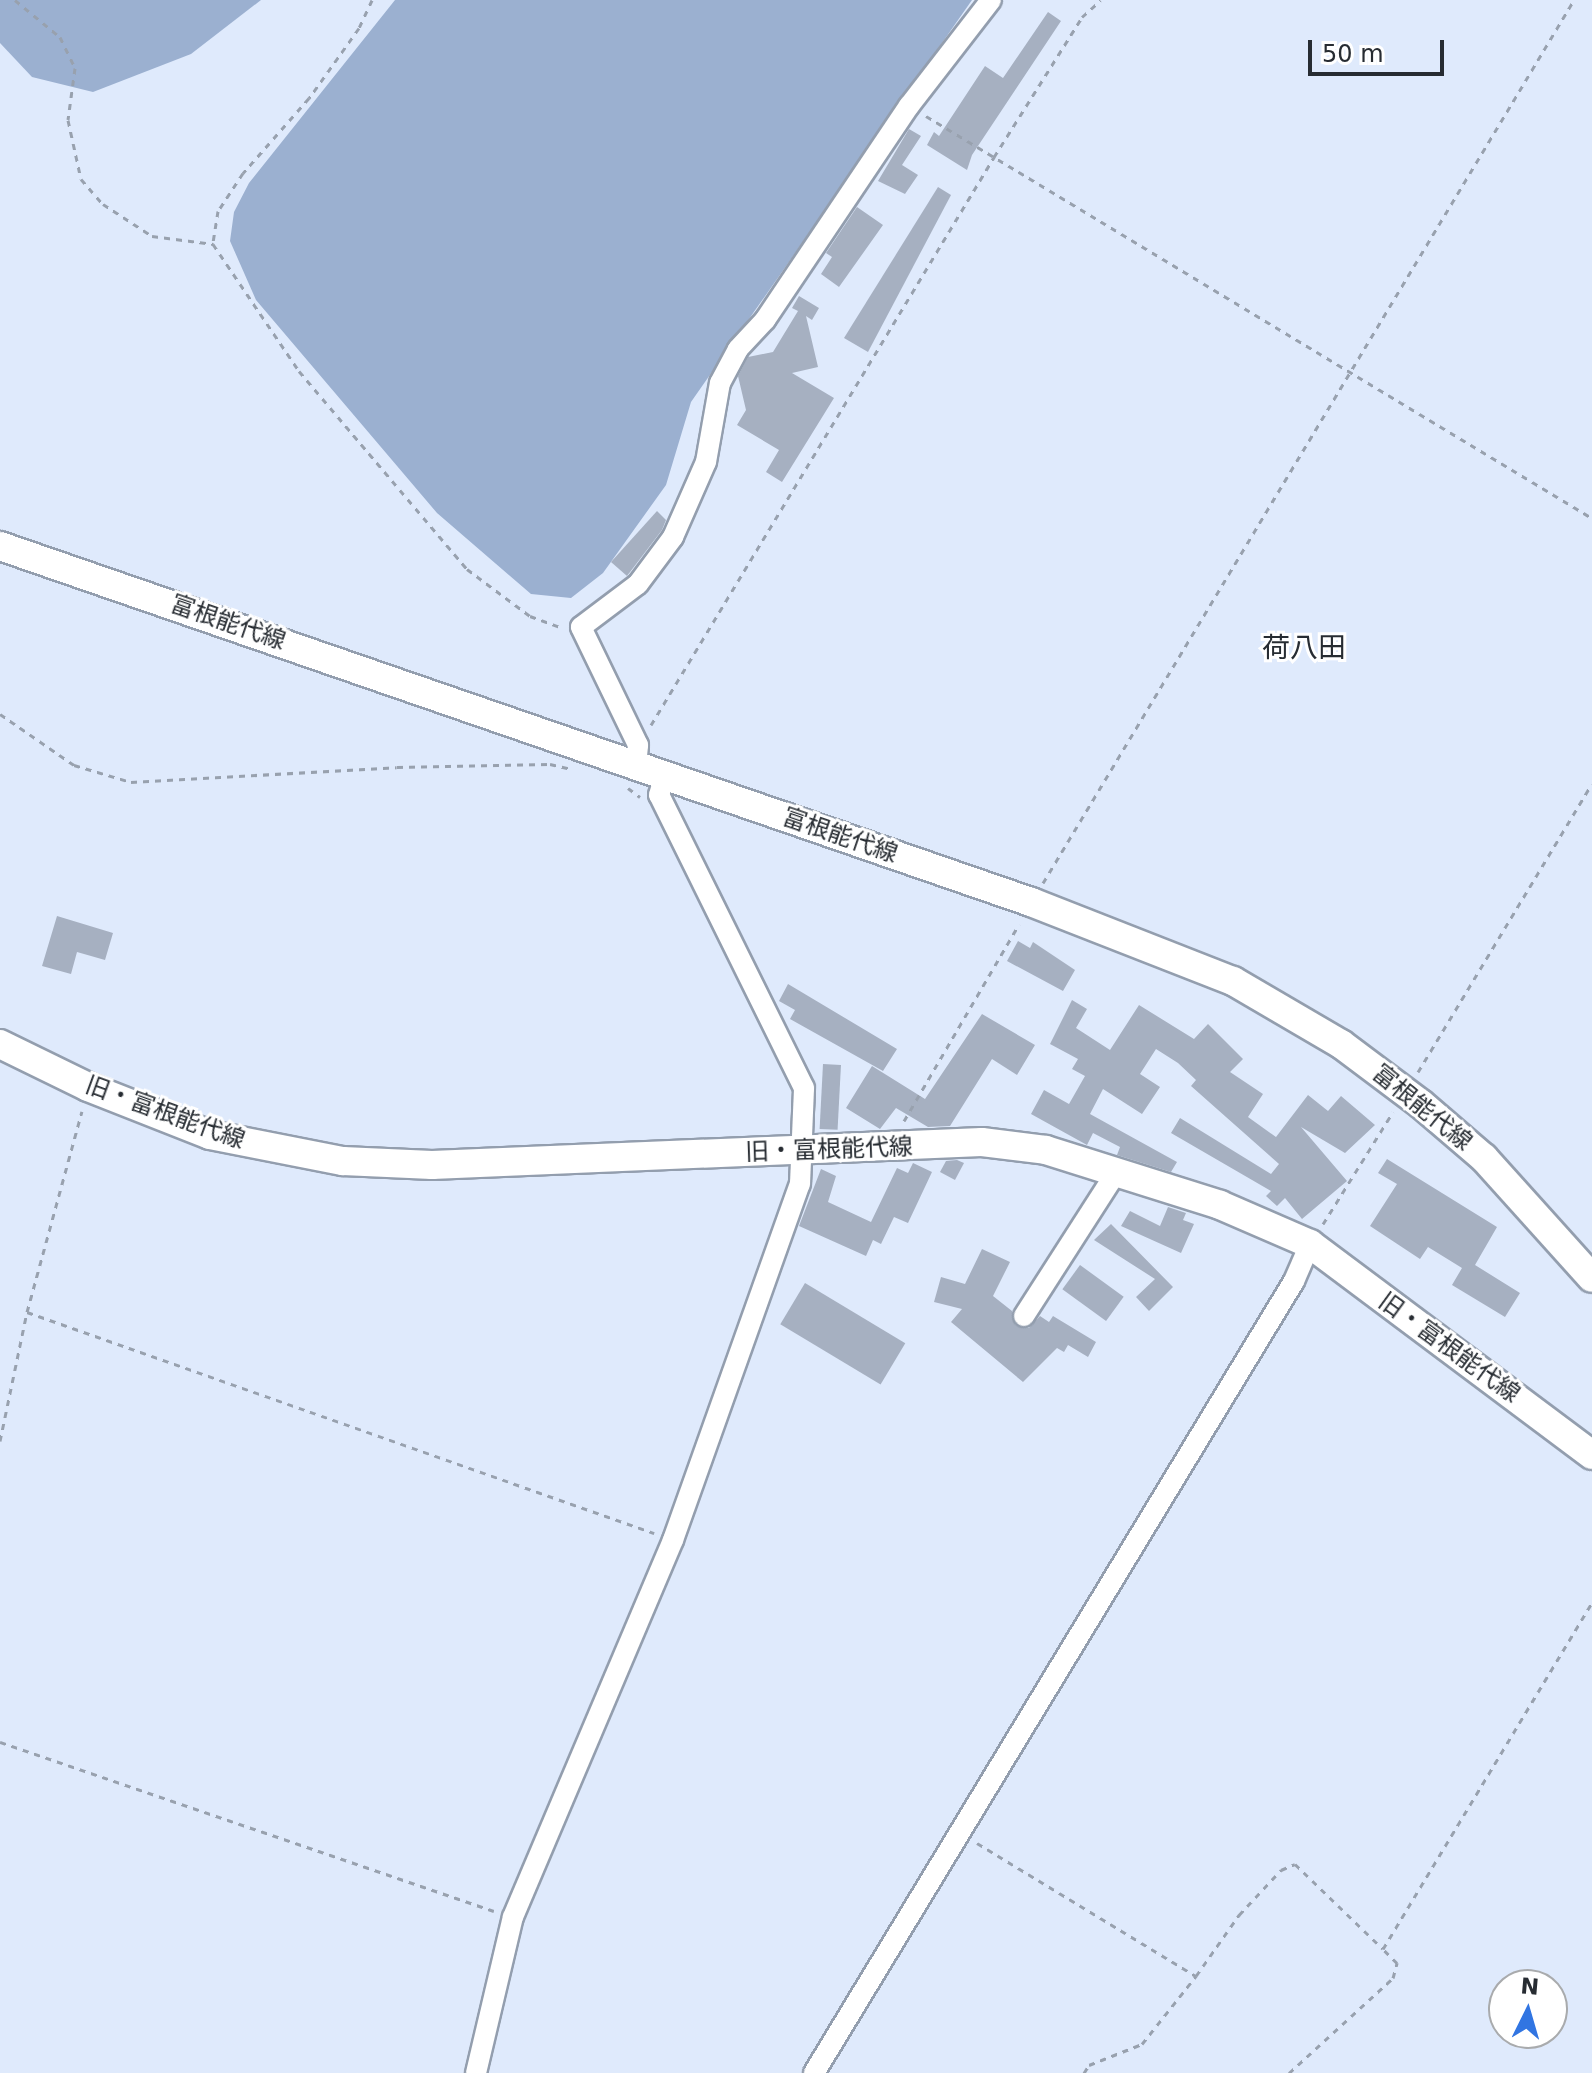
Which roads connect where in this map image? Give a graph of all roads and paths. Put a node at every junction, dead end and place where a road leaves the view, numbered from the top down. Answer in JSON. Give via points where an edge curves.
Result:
{"nodes":[{"id":1,"x":15,"y":0,"type":"edge"},
{"id":2,"x":372,"y":0,"type":"edge"},
{"id":3,"x":991,"y":0,"type":"edge"},
{"id":4,"x":1101,"y":0,"type":"edge"},
{"id":5,"x":1574,"y":0,"type":"edge"},
{"id":6,"x":909,"y":106,"type":"junction"},
{"id":7,"x":994,"y":157,"type":"junction"},
{"id":8,"x":213,"y":244,"type":"junction"},
{"id":9,"x":1352,"y":374,"type":"junction"},
{"id":10,"x":1592,"y":518,"type":"edge"},
{"id":11,"x":0,"y":546,"type":"edge"},
{"id":12,"x":581,"y":627,"type":"junction"},
{"id":13,"x":0,"y":714,"type":"edge"},
{"id":14,"x":637,"y":755,"type":"junction"},
{"id":15,"x":574,"y":770,"type":"dead end"},
{"id":16,"x":615,"y":784,"type":"dead end"},
{"id":17,"x":1592,"y":784,"type":"edge"},
{"id":18,"x":662,"y":785,"type":"junction"},
{"id":19,"x":1031,"y":902,"type":"junction"},
{"id":20,"x":0,"y":1044,"type":"edge"},
{"id":21,"x":88,"y":1087,"type":"junction"},
{"id":22,"x":1405,"y":1092,"type":"junction"},
{"id":23,"x":888,"y":1148,"type":"junction"},
{"id":24,"x":800,"y":1152,"type":"junction"},
{"id":25,"x":1117,"y":1171,"type":"junction"},
{"id":26,"x":1310,"y":1244,"type":"junction"},
{"id":27,"x":1592,"y":1278,"type":"edge"},
{"id":28,"x":27,"y":1312,"type":"junction"},
{"id":29,"x":1024,"y":1316,"type":"dead end"},
{"id":30,"x":0,"y":1441,"type":"edge"},
{"id":31,"x":1592,"y":1455,"type":"edge"},
{"id":32,"x":673,"y":1540,"type":"junction"},
{"id":33,"x":1592,"y":1602,"type":"edge"},
{"id":34,"x":0,"y":1742,"type":"edge"},
{"id":35,"x":961,"y":1833,"type":"junction"},
{"id":36,"x":513,"y":1917,"type":"junction"},
{"id":37,"x":1383,"y":1949,"type":"junction"},
{"id":38,"x":1196,"y":1976,"type":"junction"},
{"id":39,"x":476,"y":2073,"type":"edge"},
{"id":40,"x":814,"y":2073,"type":"edge"},
{"id":41,"x":1084,"y":2073,"type":"edge"},
{"id":42,"x":1289,"y":2073,"type":"edge"}],
"edges":[{"from":1,"to":8,"type":"path","via":[[60,37],[75,68],[68,120],[81,179],[103,204],[152,236]]},
{"from":2,"to":8,"type":"path","via":[[359,28],[309,98],[243,173],[218,211]]},
{"from":3,"to":6,"type":"street"},
{"from":4,"to":7,"type":"path","via":[[1082,17]]},
{"from":5,"to":9,"type":"path"},
{"from":6,"to":7,"type":"path"},
{"from":6,"to":12,"type":"street","via":[[765,320],[738,349],[720,383],[706,462],[673,537],[638,584]]},
{"from":7,"to":9,"type":"path"},
{"from":7,"to":14,"type":"path"},
{"from":8,"to":12,"type":"path","via":[[299,371],[467,569],[530,616],[555,626]]},
{"from":9,"to":10,"type":"path"},
{"from":9,"to":19,"type":"path"},
{"from":11,"to":14,"type":"main road","name":"富根能代線"},
{"from":12,"to":14,"type":"street"},
{"from":13,"to":15,"type":"path","via":[[74,765],[131,782],[397,767],[550,764]]},
{"from":14,"to":18,"type":"main road","name":"富根能代線"},
{"from":16,"to":18,"type":"path","via":[[633,796]]},
{"from":17,"to":22,"type":"path"},
{"from":18,"to":19,"type":"main road","name":"富根能代線"},
{"from":18,"to":24,"type":"street","via":[[804,1088]]},
{"from":19,"to":22,"type":"main road","name":"富根能代線","via":[[1233,981],[1341,1044]]},
{"from":19,"to":23,"type":"path"},
{"from":20,"to":21,"type":"main road","name":"旧・富根能代線"},
{"from":21,"to":24,"type":"main road","name":"旧・富根能代線","via":[[210,1135],[343,1161],[432,1165]]},
{"from":21,"to":28,"type":"path"},
{"from":22,"to":26,"type":"path"},
{"from":22,"to":27,"type":"main road","name":"富根能代線","via":[[1484,1158]]},
{"from":23,"to":24,"type":"main road","name":"旧・富根能代線"},
{"from":23,"to":25,"type":"main road","name":"旧・富根能代線","via":[[982,1142],[1046,1150]]},
{"from":24,"to":32,"type":"street","via":[[800,1184]]},
{"from":25,"to":26,"type":"main road","name":"旧・富根能代線","via":[[1220,1205]]},
{"from":25,"to":29,"type":"street"},
{"from":26,"to":31,"type":"main road","name":"旧・富根能代線"},
{"from":26,"to":35,"type":"street","via":[[1294,1281]]},
{"from":28,"to":30,"type":"path"},
{"from":28,"to":32,"type":"path"},
{"from":32,"to":36,"type":"street"},
{"from":33,"to":37,"type":"path"},
{"from":34,"to":36,"type":"path"},
{"from":35,"to":38,"type":"path"},
{"from":35,"to":40,"type":"street"},
{"from":36,"to":39,"type":"street"},
{"from":37,"to":38,"type":"path","via":[[1295,1864],[1281,1870],[1239,1915]]},
{"from":37,"to":42,"type":"path","via":[[1397,1963],[1393,1978]]},
{"from":38,"to":41,"type":"path","via":[[1142,2044],[1089,2065]]}]}
